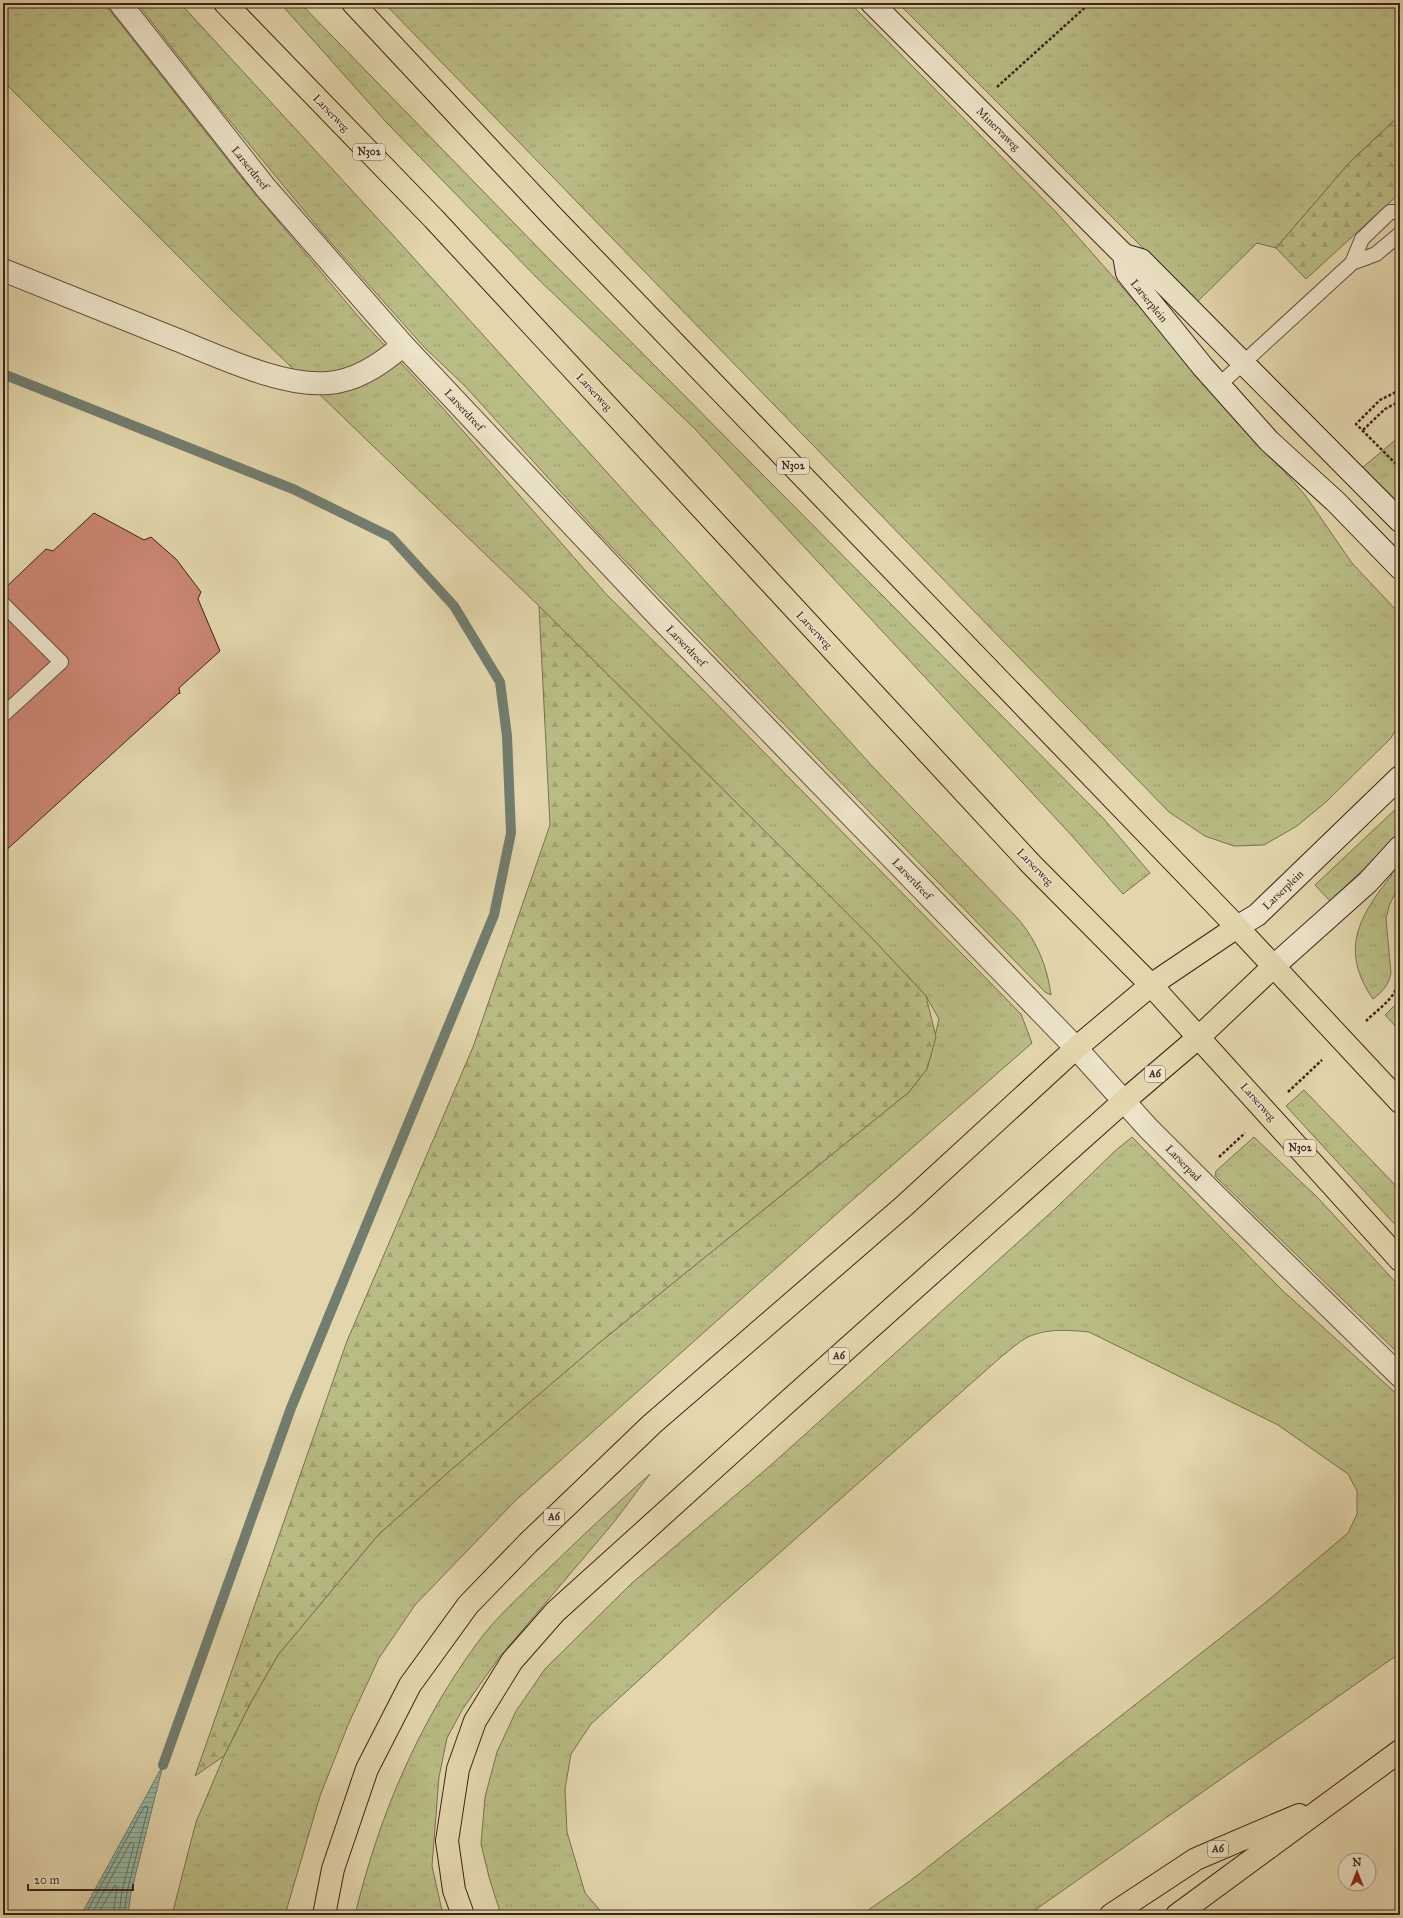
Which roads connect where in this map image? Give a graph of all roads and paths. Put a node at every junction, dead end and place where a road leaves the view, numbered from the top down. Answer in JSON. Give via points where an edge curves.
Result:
{"nodes":[{"id":1,"x":120,"y":3,"type":"edge"},
{"id":2,"x":225,"y":3,"type":"edge"},
{"id":3,"x":353,"y":3,"type":"edge"},
{"id":4,"x":872,"y":3,"type":"edge"},
{"id":5,"x":1090,"y":3,"type":"edge"},
{"id":6,"x":991,"y":92,"type":"dead end"},
{"id":7,"x":1400,"y":212,"type":"edge"},
{"id":8,"x":1400,"y":234,"type":"edge"},
{"id":9,"x":1124,"y":255,"type":"junction"},
{"id":10,"x":1352,"y":263,"type":"junction"},
{"id":11,"x":3,"y":270,"type":"edge"},
{"id":12,"x":403,"y":345,"type":"junction"},
{"id":13,"x":1243,"y":363,"type":"junction"},
{"id":14,"x":1219,"y":385,"type":"junction"},
{"id":15,"x":1400,"y":390,"type":"edge"},
{"id":16,"x":1400,"y":401,"type":"edge"},
{"id":17,"x":1363,"y":430,"type":"junction"},
{"id":18,"x":1400,"y":468,"type":"edge"},
{"id":19,"x":1400,"y":521,"type":"edge"},
{"id":20,"x":1400,"y":568,"type":"edge"},
{"id":21,"x":3,"y":604,"type":"edge"},
{"id":22,"x":3,"y":715,"type":"edge"},
{"id":23,"x":1400,"y":777,"type":"edge"},
{"id":24,"x":1400,"y":847,"type":"edge"},
{"id":25,"x":1237,"y":927,"type":"junction"},
{"id":26,"x":974,"y":943,"type":"joint"},
{"id":27,"x":1274,"y":966,"type":"junction"},
{"id":28,"x":1151,"y":985,"type":"junction"},
{"id":29,"x":1199,"y":1037,"type":"junction"},
{"id":30,"x":1076,"y":1048,"type":"junction"},
{"id":31,"x":1124,"y":1101,"type":"junction"},
{"id":32,"x":1400,"y":1102,"type":"edge"},
{"id":33,"x":1400,"y":1260,"type":"edge"},
{"id":34,"x":1400,"y":1376,"type":"edge"},
{"id":35,"x":1400,"y":1750,"type":"edge"},
{"id":36,"x":1333,"y":1800,"type":"junction"},
{"id":37,"x":324,"y":1915,"type":"edge"},
{"id":38,"x":463,"y":1915,"type":"edge"},
{"id":39,"x":1112,"y":1915,"type":"edge"},
{"id":40,"x":1177,"y":1915,"type":"edge"}],
"edges":[{"from":1,"to":12,"type":"street","name":"Larserdreef","via":[[265,187]]},
{"from":2,"to":28,"type":"main road","name":"Larserweg","number":"N302","via":[[434,219],[1031,864]]},
{"from":3,"to":25,"type":"main road","number":"N302","via":[[556,220]]},
{"from":4,"to":9,"type":"street","name":"Minervaweg"},
{"from":5,"to":6,"type":"path"},
{"from":7,"to":10,"type":"lane","via":[[1390,212],[1362,239]]},
{"from":8,"to":10,"type":"lane","via":[[1376,254]]},
{"from":9,"to":13,"type":"street","name":"Larserplein","via":[[1140,260]]},
{"from":9,"to":14,"type":"street","name":"Larserplein","via":[[1127,273]]},
{"from":10,"to":13,"type":"lane"},
{"from":11,"to":12,"type":"street","via":[[246,367],[290,380],[328,383],[346,380],[375,366]]},
{"from":12,"to":26,"type":"street","name":"Larserdreef","via":[[657,616]]},
{"from":13,"to":14,"type":"lane"},
{"from":13,"to":19,"type":"street","name":"Larserplein"},
{"from":14,"to":20,"type":"street","name":"Larserplein","via":[[1269,441],[1336,502]]},
{"from":15,"to":17,"type":"path","via":[[1380,400],[1356,424]]},
{"from":16,"to":17,"type":"path","via":[[1384,409]]},
{"from":17,"to":18,"type":"path"},
{"from":21,"to":22,"type":"lane","via":[[61,662]]},
{"from":23,"to":25,"type":"street","name":"Larserplein","via":[[1257,915]]},
{"from":24,"to":27,"type":"street","via":[[1368,882]]},
{"from":25,"to":27,"type":"main road","number":"N302"},
{"from":25,"to":28,"type":"main road","name":"Larserplein"},
{"from":26,"to":30,"type":"street","name":"Larserpad"},
{"from":27,"to":29,"type":"main road"},
{"from":27,"to":32,"type":"main road","number":"N302"},
{"from":28,"to":29,"type":"main road","name":"Larserweg","number":"N302"},
{"from":28,"to":30,"type":"main road","number":"A6"},
{"from":29,"to":31,"type":"main road","number":"A6"},
{"from":29,"to":33,"type":"main road","name":"Larserweg","number":"N302"},
{"from":30,"to":31,"type":"street","name":"Larserpad"},
{"from":30,"to":37,"type":"main road","number":"A6","via":[[904,1206],[652,1424],[528,1543],[468,1605],[410,1685],[367,1769],[333,1869]]},
{"from":31,"to":34,"type":"street","name":"Larserpad","via":[[1216,1197]]},
{"from":31,"to":38,"type":"main road","number":"A6","via":[[555,1612],[512,1661],[475,1721],[458,1769],[447,1840],[454,1890]]},
{"from":35,"to":36,"type":"main road","number":"A6"},
{"from":36,"to":39,"type":"main road","number":"A6","via":[[1196,1859]]},
{"from":36,"to":40,"type":"main road","number":"A6"}]}
